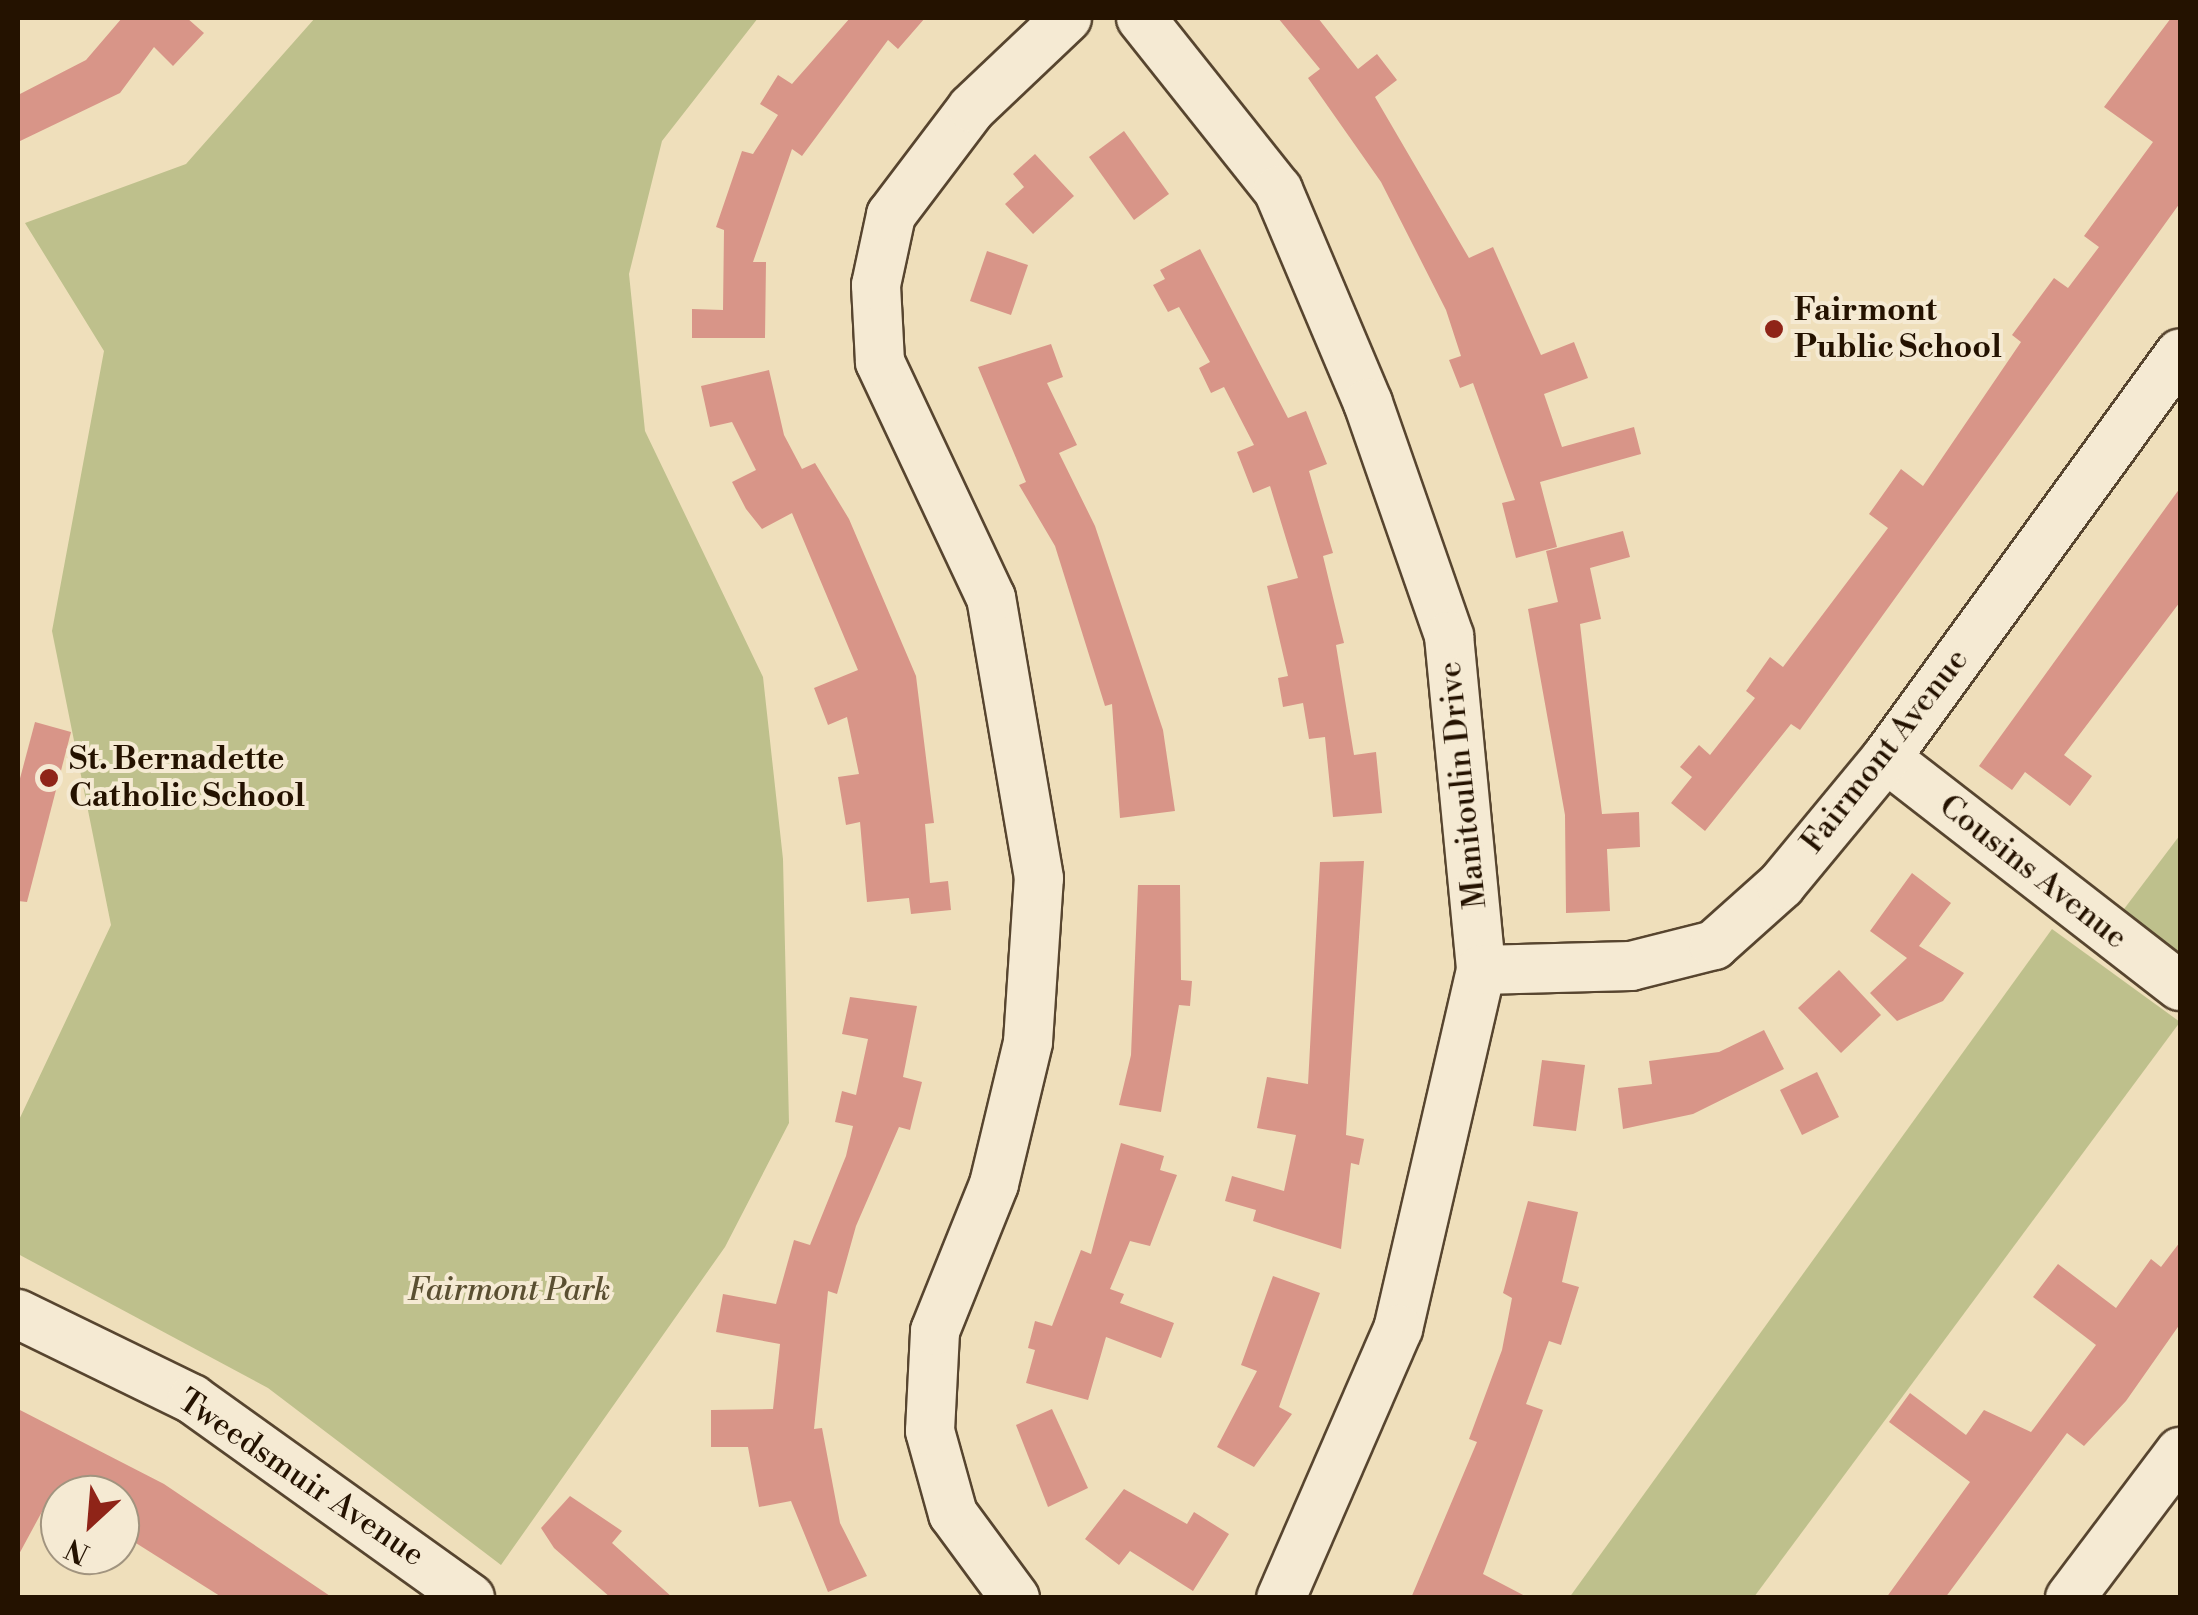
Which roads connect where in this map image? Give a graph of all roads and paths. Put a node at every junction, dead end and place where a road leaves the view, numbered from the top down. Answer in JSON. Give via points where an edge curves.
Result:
{"nodes":[{"id":1,"x":1067,"y":18,"type":"edge"},
{"id":2,"x":1141,"y":18,"type":"edge"},
{"id":3,"x":2180,"y":354,"type":"edge"},
{"id":4,"x":1886,"y":758,"type":"junction"},
{"id":5,"x":1481,"y":970,"type":"junction"},
{"id":6,"x":2180,"y":986,"type":"edge"},
{"id":7,"x":18,"y":1316,"type":"edge"},
{"id":8,"x":2180,"y":1452,"type":"edge"},
{"id":9,"x":452,"y":1591,"type":"edge"},
{"id":10,"x":2077,"y":1595,"type":"edge"},
{"id":11,"x":1015,"y":1598,"type":"edge"},
{"id":12,"x":1281,"y":1598,"type":"edge"}],
"edges":[{"from":1,"to":11,"type":"street","via":[[972,108],[891,214],[876,285],[880,362],[991,598],[1040,878],[1028,1042],[994,1184],[935,1331],[930,1430],[953,1514]]},
{"from":2,"to":5,"type":"street","name":"Manitoulin Drive","via":[[1278,190],[1368,403],[1449,636]]},
{"from":3,"to":4,"type":"street","name":"Fairmont Avenue"},
{"from":4,"to":5,"type":"street","name":"Fairmont Avenue","via":[[1781,885],[1714,945],[1631,966]]},
{"from":4,"to":6,"type":"street","name":"Cousins Avenue"},
{"from":5,"to":12,"type":"street","name":"Manitoulin Drive","via":[[1398,1329]]},
{"from":7,"to":9,"type":"street","name":"Tweedsmuir Avenue","via":[[192,1400]]},
{"from":8,"to":10,"type":"street"}]}
